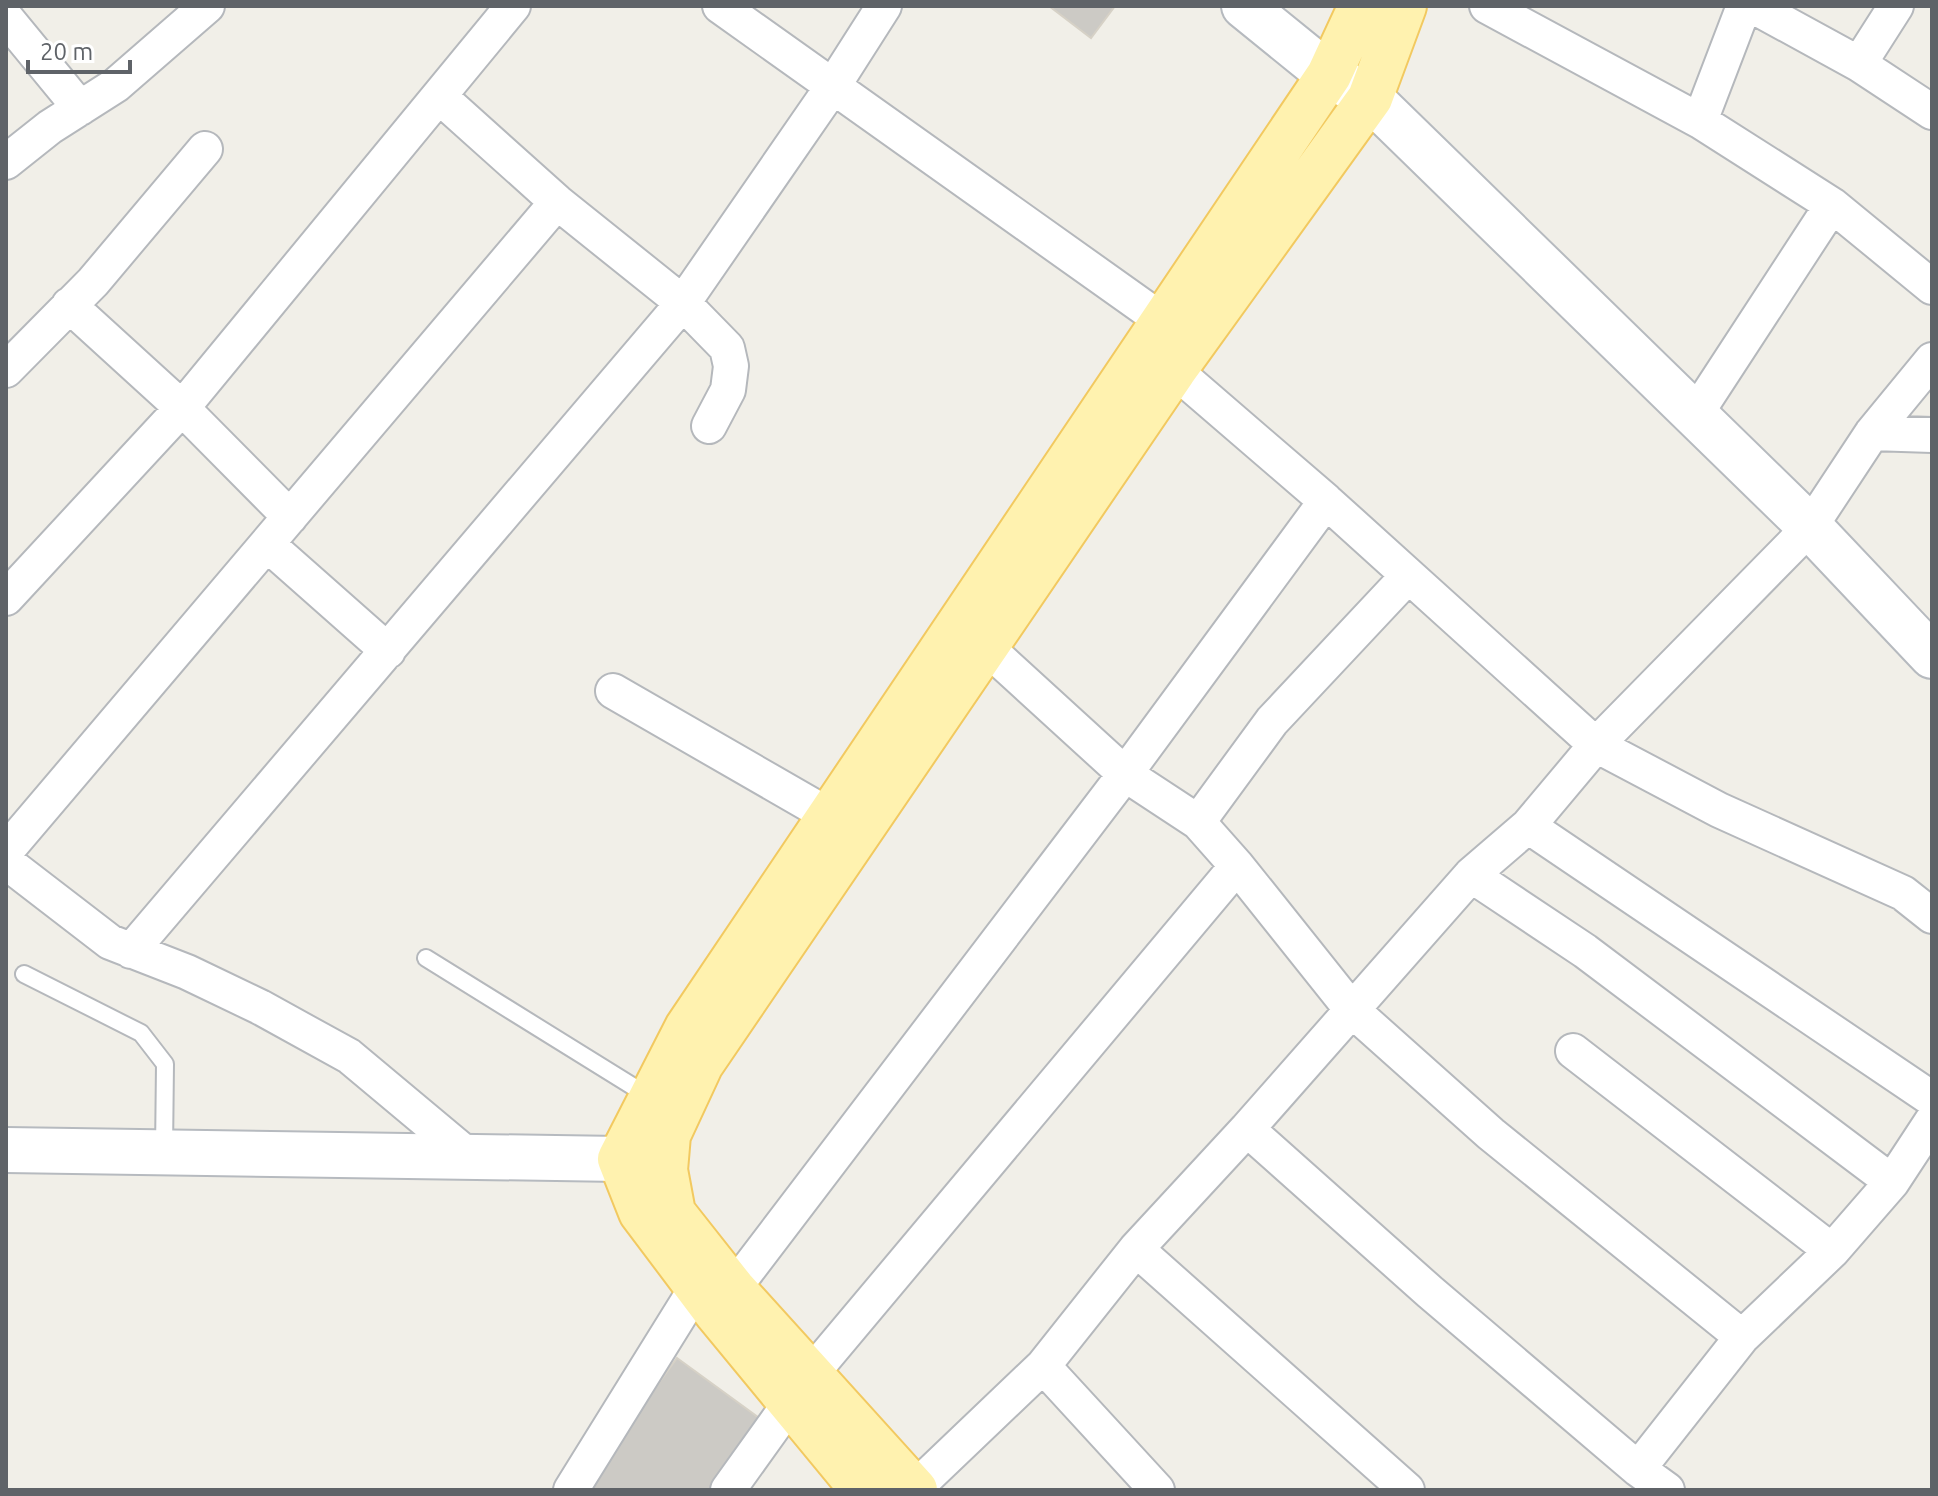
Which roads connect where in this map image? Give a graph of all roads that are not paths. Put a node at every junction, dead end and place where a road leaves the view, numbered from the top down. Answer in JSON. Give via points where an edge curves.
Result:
{"nodes":[{"id":1,"x":207,"y":6,"type":"edge"},
{"id":2,"x":513,"y":6,"type":"edge"},
{"id":3,"x":720,"y":6,"type":"edge"},
{"id":4,"x":884,"y":6,"type":"edge"},
{"id":5,"x":1244,"y":6,"type":"edge"},
{"id":6,"x":1361,"y":6,"type":"edge"},
{"id":7,"x":1404,"y":6,"type":"edge"},
{"id":8,"x":1487,"y":6,"type":"edge"},
{"id":9,"x":1744,"y":6,"type":"edge"},
{"id":10,"x":1753,"y":6,"type":"edge"},
{"id":11,"x":1896,"y":6,"type":"edge"},
{"id":12,"x":15,"y":23,"type":"edge"},
{"id":13,"x":1859,"y":64,"type":"junction"},
{"id":14,"x":1329,"y":75,"type":"junction"},
{"id":15,"x":833,"y":86,"type":"junction"},
{"id":16,"x":440,"y":97,"type":"junction"},
{"id":17,"x":1370,"y":98,"type":"junction"},
{"id":18,"x":80,"y":108,"type":"junction"},
{"id":19,"x":1932,"y":112,"type":"edge"},
{"id":20,"x":1700,"y":121,"type":"junction"},
{"id":21,"x":205,"y":149,"type":"dead end"},
{"id":22,"x":6,"y":162,"type":"edge"},
{"id":23,"x":557,"y":202,"type":"junction"},
{"id":24,"x":1832,"y":205,"type":"junction"},
{"id":25,"x":1932,"y":287,"type":"edge"},
{"id":26,"x":683,"y":303,"type":"junction"},
{"id":27,"x":69,"y":305,"type":"junction"},
{"id":28,"x":1163,"y":321,"type":"junction"},
{"id":29,"x":1932,"y":360,"type":"edge"},
{"id":30,"x":6,"y":370,"type":"edge"},
{"id":31,"x":1174,"y":370,"type":"junction"},
{"id":32,"x":182,"y":408,"type":"junction"},
{"id":33,"x":1695,"y":415,"type":"junction"},
{"id":34,"x":709,"y":426,"type":"dead end"},
{"id":35,"x":1872,"y":433,"type":"junction"},
{"id":36,"x":1932,"y":435,"type":"edge"},
{"id":37,"x":1326,"y":501,"type":"junction"},
{"id":38,"x":290,"y":517,"type":"junction"},
{"id":39,"x":1810,"y":527,"type":"junction"},
{"id":40,"x":267,"y":544,"type":"junction"},
{"id":41,"x":1408,"y":576,"type":"junction"},
{"id":42,"x":6,"y":598,"type":"edge"},
{"id":43,"x":987,"y":648,"type":"junction"},
{"id":44,"x":388,"y":651,"type":"junction"},
{"id":45,"x":1932,"y":656,"type":"edge"},
{"id":46,"x":613,"y":691,"type":"dead end"},
{"id":47,"x":1596,"y":745,"type":"junction"},
{"id":48,"x":1125,"y":774,"type":"junction"},
{"id":49,"x":830,"y":816,"type":"junction"},
{"id":50,"x":1198,"y":822,"type":"junction"},
{"id":51,"x":1528,"y":826,"type":"junction"},
{"id":52,"x":6,"y":851,"type":"edge"},
{"id":53,"x":6,"y":862,"type":"edge"},
{"id":54,"x":1237,"y":866,"type":"junction"},
{"id":55,"x":1471,"y":875,"type":"junction"},
{"id":56,"x":1932,"y":916,"type":"edge"},
{"id":57,"x":131,"y":951,"type":"junction"},
{"id":58,"x":426,"y":958,"type":"dead end"},
{"id":59,"x":24,"y":974,"type":"dead end"},
{"id":60,"x":1352,"y":1010,"type":"junction"},
{"id":61,"x":1573,"y":1051,"type":"dead end"},
{"id":62,"x":651,"y":1098,"type":"junction"},
{"id":63,"x":1932,"y":1099,"type":"edge"},
{"id":64,"x":1932,"y":1121,"type":"edge"},
{"id":65,"x":1247,"y":1129,"type":"junction"},
{"id":66,"x":6,"y":1150,"type":"edge"},
{"id":67,"x":164,"y":1153,"type":"junction"},
{"id":68,"x":471,"y":1158,"type":"junction"},
{"id":69,"x":620,"y":1159,"type":"junction"},
{"id":70,"x":1892,"y":1182,"type":"junction"},
{"id":71,"x":1136,"y":1249,"type":"junction"},
{"id":72,"x":1832,"y":1251,"type":"junction"},
{"id":73,"x":715,"y":1288,"type":"junction"},
{"id":74,"x":1742,"y":1337,"type":"junction"},
{"id":75,"x":1043,"y":1366,"type":"junction"},
{"id":76,"x":801,"y":1388,"type":"junction"},
{"id":77,"x":1638,"y":1469,"type":"junction"},
{"id":78,"x":571,"y":1490,"type":"edge"},
{"id":79,"x":728,"y":1490,"type":"edge"},
{"id":80,"x":863,"y":1490,"type":"edge"},
{"id":81,"x":914,"y":1490,"type":"edge"},
{"id":82,"x":1157,"y":1490,"type":"edge"},
{"id":83,"x":1407,"y":1490,"type":"edge"},
{"id":84,"x":1667,"y":1490,"type":"edge"}],
"edges":[{"from":1,"to":18,"type":"street","via":[[116,85]]},
{"from":2,"to":16,"type":"street"},
{"from":3,"to":15,"type":"street"},
{"from":4,"to":15,"type":"street"},
{"from":5,"to":14,"type":"street"},
{"from":6,"to":14,"type":"main road"},
{"from":7,"to":17,"type":"main road"},
{"from":8,"to":20,"type":"street"},
{"from":9,"to":20,"type":"street"},
{"from":10,"to":13,"type":"street"},
{"from":11,"to":13,"type":"street"},
{"from":12,"to":18,"type":"street"},
{"from":13,"to":19,"type":"street"},
{"from":14,"to":17,"type":"street"},
{"from":14,"to":28,"type":"main road"},
{"from":15,"to":26,"type":"street"},
{"from":15,"to":28,"type":"street"},
{"from":16,"to":23,"type":"street"},
{"from":16,"to":32,"type":"street"},
{"from":17,"to":31,"type":"main road"},
{"from":17,"to":33,"type":"street"},
{"from":18,"to":22,"type":"street"},
{"from":20,"to":24,"type":"street"},
{"from":21,"to":27,"type":"street"},
{"from":23,"to":26,"type":"street"},
{"from":23,"to":38,"type":"street"},
{"from":24,"to":25,"type":"street"},
{"from":24,"to":33,"type":"street"},
{"from":26,"to":34,"type":"street","via":[[727,348],[731,366],[728,390]]},
{"from":26,"to":44,"type":"street"},
{"from":27,"to":30,"type":"street"},
{"from":27,"to":32,"type":"street"},
{"from":28,"to":49,"type":"main road"},
{"from":29,"to":35,"type":"street"},
{"from":31,"to":37,"type":"street"},
{"from":31,"to":43,"type":"main road"},
{"from":32,"to":38,"type":"street"},
{"from":32,"to":42,"type":"street"},
{"from":33,"to":39,"type":"street"},
{"from":35,"to":36,"type":"street"},
{"from":35,"to":39,"type":"street"},
{"from":37,"to":41,"type":"street"},
{"from":37,"to":48,"type":"street"},
{"from":38,"to":40,"type":"street"},
{"from":39,"to":45,"type":"street"},
{"from":39,"to":47,"type":"street"},
{"from":40,"to":44,"type":"street"},
{"from":40,"to":52,"type":"street"},
{"from":41,"to":47,"type":"street"},
{"from":41,"to":50,"type":"street","via":[[1272,721]]},
{"from":43,"to":48,"type":"street"},
{"from":43,"to":73,"type":"main road","via":[[701,1064],[668,1135],[665,1170],[673,1213]]},
{"from":44,"to":57,"type":"street"},
{"from":46,"to":49,"type":"street"},
{"from":47,"to":51,"type":"street"},
{"from":47,"to":56,"type":"street","via":[[1719,810],[1903,893]]},
{"from":48,"to":50,"type":"street"},
{"from":48,"to":73,"type":"street"},
{"from":49,"to":62,"type":"main road","via":[[687,1028]]},
{"from":50,"to":54,"type":"street"},
{"from":51,"to":55,"type":"street"},
{"from":51,"to":63,"type":"street"},
{"from":53,"to":57,"type":"street","via":[[110,942]]},
{"from":54,"to":60,"type":"street"},
{"from":54,"to":76,"type":"street"},
{"from":55,"to":60,"type":"street"},
{"from":55,"to":70,"type":"street","via":[[1585,951]]},
{"from":57,"to":68,"type":"street","via":[[260,1007],[349,1056]]},
{"from":58,"to":62,"type":"lane"},
{"from":59,"to":67,"type":"lane","via":[[141,1033],[165,1064]]},
{"from":60,"to":65,"type":"street"},
{"from":60,"to":74,"type":"street","via":[[1491,1134]]},
{"from":61,"to":72,"type":"street"},
{"from":62,"to":69,"type":"main road"},
{"from":64,"to":70,"type":"street"},
{"from":65,"to":71,"type":"street"},
{"from":65,"to":77,"type":"street"},
{"from":66,"to":67,"type":"street"},
{"from":67,"to":68,"type":"street"},
{"from":68,"to":69,"type":"street"},
{"from":69,"to":73,"type":"main road","via":[[641,1212]]},
{"from":70,"to":72,"type":"street"},
{"from":71,"to":75,"type":"street"},
{"from":71,"to":83,"type":"street"},
{"from":72,"to":74,"type":"street"},
{"from":73,"to":76,"type":"main road"},
{"from":73,"to":78,"type":"street"},
{"from":74,"to":77,"type":"street"},
{"from":75,"to":81,"type":"street"},
{"from":75,"to":82,"type":"street"},
{"from":76,"to":79,"type":"street"},
{"from":76,"to":80,"type":"main road"},
{"from":76,"to":81,"type":"main road"},
{"from":77,"to":84,"type":"street"}]}
